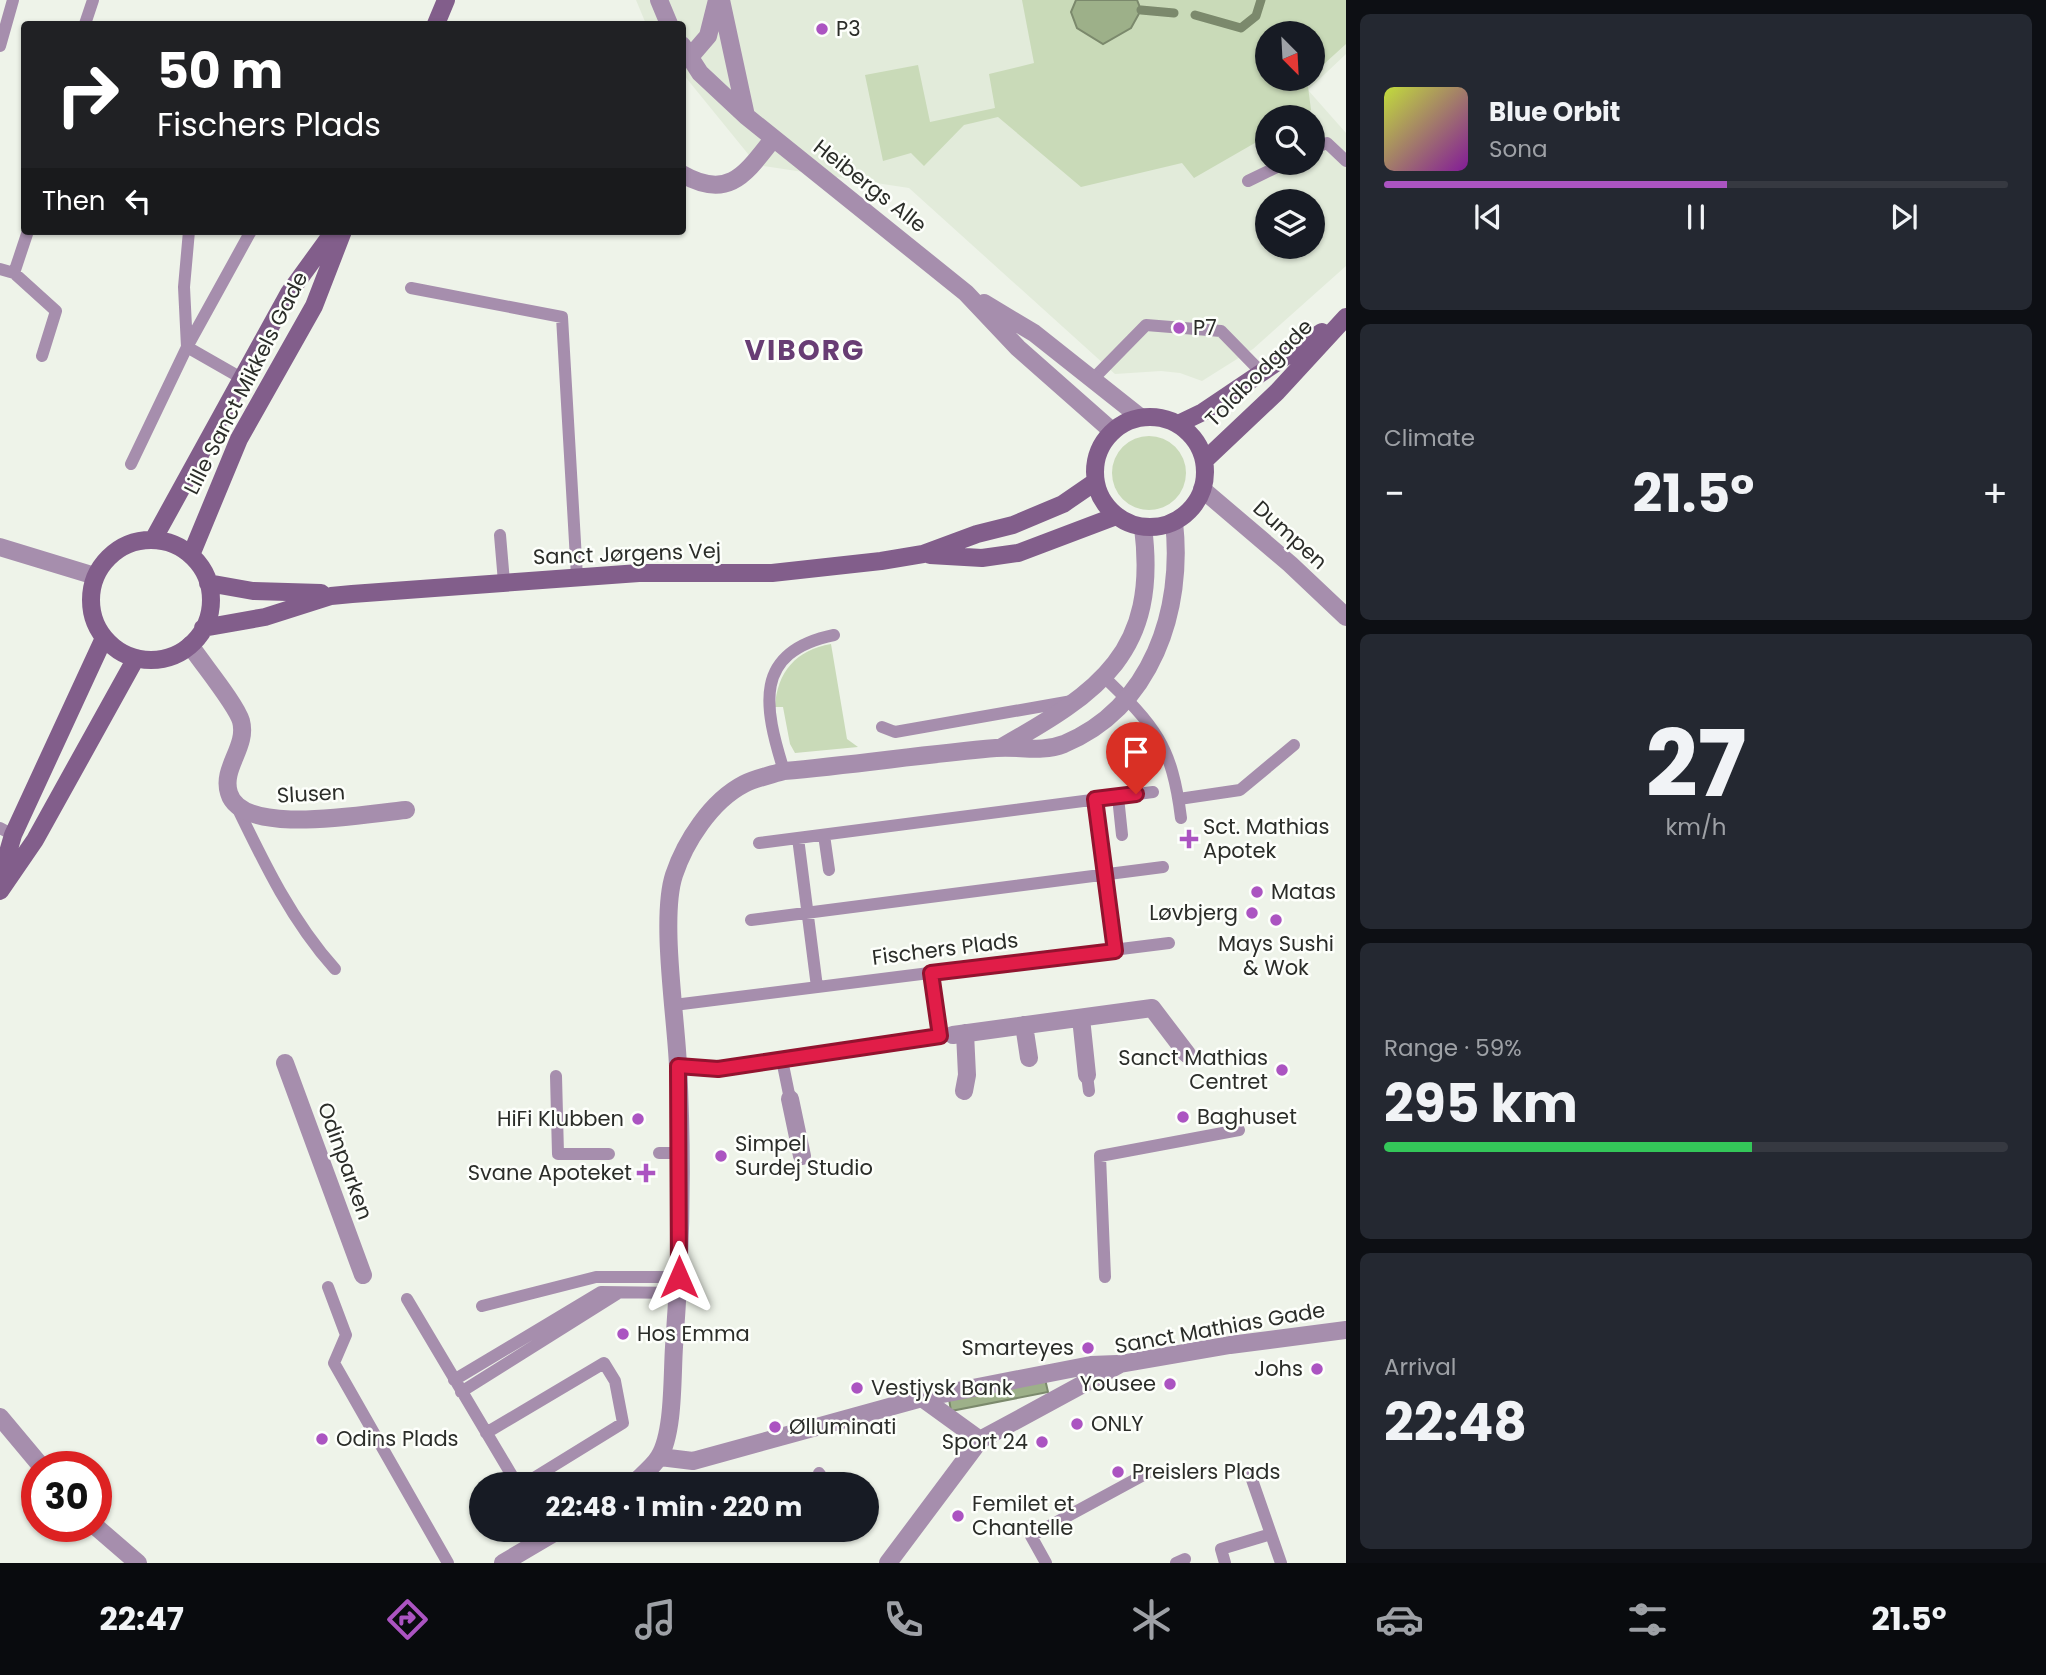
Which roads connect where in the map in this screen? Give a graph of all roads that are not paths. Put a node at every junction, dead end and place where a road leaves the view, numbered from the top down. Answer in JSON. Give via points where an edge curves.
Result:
{"nodes":[{"id":1,"x":13,"y":0,"type":"edge"},
{"id":2,"x":93,"y":0,"type":"edge"},
{"id":3,"x":446,"y":0,"type":"edge"},
{"id":4,"x":659,"y":0,"type":"edge"},
{"id":5,"x":719,"y":0,"type":"edge"},
{"id":6,"x":86,"y":21,"type":"edge"},
{"id":7,"x":437,"y":21,"type":"edge"},
{"id":8,"x":668,"y":21,"type":"edge"},
{"id":9,"x":0,"y":46,"type":"edge"},
{"id":10,"x":686,"y":51,"type":"edge"},
{"id":11,"x":746,"y":116,"type":"junction"},
{"id":12,"x":773,"y":138,"type":"junction"},
{"id":13,"x":1325,"y":143,"type":"edge"},
{"id":14,"x":1346,"y":161,"type":"edge"},
{"id":15,"x":1260,"y":175,"type":"edge"},
{"id":16,"x":686,"y":176,"type":"edge"},
{"id":17,"x":1248,"y":181,"type":"dead end"},
{"id":18,"x":27,"y":235,"type":"edge"},
{"id":19,"x":189,"y":235,"type":"edge"},
{"id":20,"x":249,"y":235,"type":"edge"},
{"id":21,"x":331,"y":235,"type":"edge"},
{"id":22,"x":341,"y":235,"type":"edge"},
{"id":23,"x":0,"y":269,"type":"edge"},
{"id":24,"x":14,"y":273,"type":"junction"},
{"id":25,"x":411,"y":288,"type":"dead end"},
{"id":26,"x":966,"y":293,"type":"junction"},
{"id":27,"x":1346,"y":317,"type":"edge"},
{"id":28,"x":187,"y":347,"type":"junction"},
{"id":29,"x":42,"y":356,"type":"dead end"},
{"id":30,"x":1263,"y":374,"type":"junction"},
{"id":31,"x":1094,"y":378,"type":"junction"},
{"id":32,"x":243,"y":379,"type":"junction"},
{"id":33,"x":1140,"y":417,"type":"junction"},
{"id":34,"x":1178,"y":424,"type":"junction"},
{"id":35,"x":1112,"y":431,"type":"junction"},
{"id":36,"x":1204,"y":461,"type":"junction"},
{"id":37,"x":131,"y":464,"type":"dead end"},
{"id":38,"x":1095,"y":482,"type":"junction"},
{"id":39,"x":1202,"y":489,"type":"junction"},
{"id":40,"x":1116,"y":516,"type":"junction"},
{"id":41,"x":1174,"y":522,"type":"junction"},
{"id":42,"x":1143,"y":527,"type":"junction"},
{"id":43,"x":500,"y":535,"type":"dead end"},
{"id":44,"x":153,"y":540,"type":"junction"},
{"id":45,"x":1,"y":551,"type":"edge"},
{"id":46,"x":923,"y":554,"type":"junction"},
{"id":47,"x":191,"y":555,"type":"junction"},
{"id":48,"x":95,"y":576,"type":"junction"},
{"id":49,"x":577,"y":577,"type":"junction"},
{"id":50,"x":504,"y":582,"type":"junction"},
{"id":51,"x":208,"y":583,"type":"junction"},
{"id":52,"x":331,"y":596,"type":"junction"},
{"id":53,"x":1346,"y":617,"type":"edge"},
{"id":54,"x":203,"y":628,"type":"junction"},
{"id":55,"x":834,"y":635,"type":"dead end"},
{"id":56,"x":104,"y":638,"type":"junction"},
{"id":57,"x":190,"y":645,"type":"junction"},
{"id":58,"x":136,"y":658,"type":"junction"},
{"id":59,"x":1103,"y":677,"type":"junction"},
{"id":60,"x":1126,"y":699,"type":"junction"},
{"id":61,"x":1079,"y":700,"type":"junction"},
{"id":62,"x":882,"y":727,"type":"dead end"},
{"id":63,"x":1294,"y":745,"type":"dead end"},
{"id":64,"x":1000,"y":748,"type":"junction"},
{"id":65,"x":784,"y":771,"type":"junction"},
{"id":66,"x":1153,"y":792,"type":"dead end"},
{"id":67,"x":1118,"y":797,"type":"junction"},
{"id":68,"x":1095,"y":799,"type":"junction"},
{"id":69,"x":1179,"y":799,"type":"junction"},
{"id":70,"x":237,"y":807,"type":"junction"},
{"id":71,"x":406,"y":810,"type":"dead end"},
{"id":72,"x":1181,"y":818,"type":"dead end"},
{"id":73,"x":6,"y":831,"type":"edge"},
{"id":74,"x":824,"y":835,"type":"junction"},
{"id":75,"x":1122,"y":835,"type":"dead end"},
{"id":76,"x":798,"y":838,"type":"junction"},
{"id":77,"x":759,"y":843,"type":"dead end"},
{"id":78,"x":1163,"y":867,"type":"dead end"},
{"id":79,"x":829,"y":870,"type":"dead end"},
{"id":80,"x":1104,"y":874,"type":"junction"},
{"id":81,"x":0,"y":880,"type":"edge"},
{"id":82,"x":0,"y":891,"type":"edge"},
{"id":83,"x":807,"y":913,"type":"junction"},
{"id":84,"x":751,"y":920,"type":"dead end"},
{"id":85,"x":1169,"y":943,"type":"dead end"},
{"id":86,"x":1115,"y":951,"type":"junction"},
{"id":87,"x":335,"y":969,"type":"dead end"},
{"id":88,"x":931,"y":973,"type":"junction"},
{"id":89,"x":817,"y":987,"type":"junction"},
{"id":90,"x":674,"y":1005,"type":"junction"},
{"id":91,"x":1081,"y":1018,"type":"junction"},
{"id":92,"x":1024,"y":1026,"type":"junction"},
{"id":93,"x":953,"y":1035,"type":"junction"},
{"id":94,"x":1187,"y":1054,"type":"dead end"},
{"id":95,"x":1029,"y":1058,"type":"dead end"},
{"id":96,"x":782,"y":1060,"type":"junction"},
{"id":97,"x":285,"y":1063,"type":"dead end"},
{"id":98,"x":678,"y":1066,"type":"junction"},
{"id":99,"x":556,"y":1076,"type":"dead end"},
{"id":100,"x":1088,"y":1083,"type":"dead end"},
{"id":101,"x":964,"y":1090,"type":"dead end"},
{"id":102,"x":790,"y":1099,"type":"joint"},
{"id":103,"x":1239,"y":1130,"type":"dead end"},
{"id":104,"x":1097,"y":1142,"type":"dead end"},
{"id":105,"x":659,"y":1153,"type":"dead end"},
{"id":106,"x":679,"y":1153,"type":"junction"},
{"id":107,"x":610,"y":1154,"type":"dead end"},
{"id":108,"x":802,"y":1156,"type":"dead end"},
{"id":109,"x":1100,"y":1156,"type":"junction"},
{"id":110,"x":363,"y":1275,"type":"dead end"},
{"id":111,"x":1105,"y":1277,"type":"dead end"},
{"id":112,"x":679,"y":1285,"type":"junction"},
{"id":113,"x":328,"y":1287,"type":"dead end"},
{"id":114,"x":604,"y":1298,"type":"junction"},
{"id":115,"x":407,"y":1299,"type":"dead end"},
{"id":116,"x":482,"y":1306,"type":"dead end"},
{"id":117,"x":1346,"y":1330,"type":"edge"},
{"id":118,"x":1121,"y":1364,"type":"junction"},
{"id":119,"x":454,"y":1380,"type":"junction"},
{"id":120,"x":461,"y":1392,"type":"junction"},
{"id":121,"x":922,"y":1398,"type":"junction"},
{"id":122,"x":0,"y":1417,"type":"edge"},
{"id":123,"x":486,"y":1433,"type":"junction"},
{"id":124,"x":980,"y":1440,"type":"junction"},
{"id":125,"x":28,"y":1451,"type":"edge"},
{"id":126,"x":660,"y":1457,"type":"junction"},
{"id":127,"x":1249,"y":1471,"type":"dead end"},
{"id":128,"x":510,"y":1472,"type":"edge"},
{"id":129,"x":543,"y":1472,"type":"edge"},
{"id":130,"x":646,"y":1472,"type":"edge"},
{"id":131,"x":1149,"y":1472,"type":"dead end"},
{"id":132,"x":1271,"y":1534,"type":"junction"},
{"id":133,"x":112,"y":1541,"type":"edge"},
{"id":134,"x":539,"y":1542,"type":"edge"},
{"id":135,"x":138,"y":1563,"type":"edge"},
{"id":136,"x":448,"y":1563,"type":"edge"},
{"id":137,"x":503,"y":1563,"type":"edge"},
{"id":138,"x":888,"y":1563,"type":"edge"},
{"id":139,"x":1046,"y":1563,"type":"edge"},
{"id":140,"x":1225,"y":1563,"type":"edge"},
{"id":141,"x":1281,"y":1563,"type":"edge"}],
"edges":[{"from":1,"to":9,"type":"lane"},
{"from":2,"to":6,"type":"lane"},
{"from":3,"to":7,"type":"street"},
{"from":4,"to":8,"type":"street"},
{"from":5,"to":10,"type":"street","name":"Heibergs Alle","via":[[708,36]]},
{"from":5,"to":11,"type":"street","name":"Heibergs Alle"},
{"from":10,"to":11,"type":"street","name":"Heibergs Alle","via":[[699,73]]},
{"from":11,"to":12,"type":"street","name":"Heibergs Alle"},
{"from":12,"to":16,"type":"street","via":[[748,171],[733,182],[718,186]]},
{"from":12,"to":26,"type":"street","name":"Heibergs Alle"},
{"from":13,"to":14,"type":"lane"},
{"from":15,"to":17,"type":"lane"},
{"from":18,"to":24,"type":"lane"},
{"from":19,"to":28,"type":"lane","via":[[184,287]]},
{"from":20,"to":28,"type":"lane"},
{"from":21,"to":32,"type":"street","name":"Lille Sanct Mikkels Gade","via":[[289,293]]},
{"from":22,"to":47,"type":"street","name":"Lille Sanct Mikkels Gade","via":[[314,306],[239,439]]},
{"from":23,"to":24,"type":"lane"},
{"from":24,"to":29,"type":"lane","via":[[56,311]]},
{"from":25,"to":49,"type":"lane","via":[[562,317]]},
{"from":26,"to":31,"type":"street","name":"Heibergs Alle","via":[[1034,333]]},
{"from":26,"to":35,"type":"street","name":"Heibergs Alle","via":[[1018,348]]},
{"from":27,"to":30,"type":"street","name":"Toldbodgade"},
{"from":27,"to":36,"type":"street","name":"Toldbodgade","via":[[1277,392]]},
{"from":28,"to":32,"type":"lane"},
{"from":28,"to":37,"type":"lane"},
{"from":30,"to":31,"type":"lane","via":[[1221,331],[1146,325]]},
{"from":30,"to":34,"type":"street","name":"Toldbodgade"},
{"from":31,"to":33,"type":"street","name":"Heibergs Alle"},
{"from":32,"to":44,"type":"street","name":"Lille Sanct Mikkels Gade"},
{"from":33,"to":34,"type":"street","via":[[1166,418]]},
{"from":33,"to":35,"type":"street"},
{"from":34,"to":36,"type":"street","via":[[1199,446]]},
{"from":35,"to":38,"type":"street","via":[[1097,455]]},
{"from":36,"to":39,"type":"street"},
{"from":38,"to":40,"type":"street"},
{"from":38,"to":46,"type":"street","name":"Sanct Jørgens Vej","via":[[1063,504]]},
{"from":39,"to":41,"type":"street","via":[[1196,502]]},
{"from":39,"to":53,"type":"street","name":"Dumpen"},
{"from":40,"to":42,"type":"street"},
{"from":40,"to":46,"type":"street","name":"Sanct Jørgens Vej","via":[[1018,553],[982,558]]},
{"from":41,"to":42,"type":"street"},
{"from":41,"to":60,"type":"street","via":[[1176,563],[1165,634],[1141,681]]},
{"from":42,"to":59,"type":"street","via":[[1148,566],[1145,597],[1136,628]]},
{"from":43,"to":50,"type":"lane"},
{"from":44,"to":47,"type":"street","via":[[174,544]]},
{"from":44,"to":48,"type":"street","via":[[119,549]]},
{"from":45,"to":48,"type":"street"},
{"from":46,"to":49,"type":"street","name":"Sanct Jørgens Vej","via":[[772,573]]},
{"from":47,"to":51,"type":"street"},
{"from":48,"to":56,"type":"street","via":[[91,601]]},
{"from":49,"to":50,"type":"street","name":"Sanct Jørgens Vej"},
{"from":50,"to":52,"type":"street","name":"Sanct Jørgens Vej"},
{"from":51,"to":52,"type":"street","name":"Sanct Jørgens Vej"},
{"from":51,"to":54,"type":"street","via":[[210,606]]},
{"from":52,"to":54,"type":"street","name":"Sanct Jørgens Vej","via":[[265,617]]},
{"from":54,"to":57,"type":"street"},
{"from":55,"to":65,"type":"lane","via":[[798,648],[778,666],[768,691],[769,718]]},
{"from":56,"to":58,"type":"street"},
{"from":56,"to":73,"type":"street"},
{"from":57,"to":58,"type":"street","via":[[164,657]]},
{"from":57,"to":70,"type":"street","via":[[241,719],[240,746],[229,769],[228,792]]},
{"from":58,"to":82,"type":"street","via":[[35,840]]},
{"from":59,"to":60,"type":"lane"},
{"from":59,"to":61,"type":"street"},
{"from":60,"to":64,"type":"street","via":[[1085,733],[1062,745],[1040,750]]},
{"from":60,"to":69,"type":"lane","via":[[1164,748],[1174,769]]},
{"from":61,"to":62,"type":"lane","via":[[895,732]]},
{"from":61,"to":64,"type":"street"},
{"from":63,"to":69,"type":"lane","via":[[1240,790]]},
{"from":64,"to":65,"type":"street"},
{"from":65,"to":90,"type":"street","via":[[742,785],[704,819],[683,850],[669,910]]},
{"from":66,"to":67,"type":"lane"},
{"from":67,"to":68,"type":"lane"},
{"from":67,"to":75,"type":"lane"},
{"from":68,"to":74,"type":"lane"},
{"from":68,"to":80,"type":"lane"},
{"from":69,"to":72,"type":"lane"},
{"from":70,"to":71,"type":"street","name":"Slusen","via":[[276,821]]},
{"from":70,"to":87,"type":"lane","via":[[278,889],[309,940]]},
{"from":73,"to":81,"type":"street"},
{"from":74,"to":76,"type":"lane"},
{"from":74,"to":79,"type":"lane"},
{"from":76,"to":77,"type":"lane"},
{"from":76,"to":83,"type":"lane"},
{"from":78,"to":80,"type":"lane"},
{"from":80,"to":83,"type":"lane"},
{"from":80,"to":86,"type":"lane"},
{"from":83,"to":84,"type":"lane"},
{"from":83,"to":89,"type":"lane"},
{"from":85,"to":86,"type":"lane","name":"Fischers Plads"},
{"from":86,"to":88,"type":"lane","name":"Fischers Plads"},
{"from":88,"to":89,"type":"lane","name":"Fischers Plads"},
{"from":88,"to":93,"type":"lane"},
{"from":89,"to":90,"type":"lane","name":"Fischers Plads"},
{"from":90,"to":98,"type":"street"},
{"from":91,"to":92,"type":"street"},
{"from":91,"to":94,"type":"street","via":[[1152,1008]]},
{"from":91,"to":100,"type":"street"},
{"from":92,"to":93,"type":"street"},
{"from":92,"to":95,"type":"street"},
{"from":93,"to":96,"type":"lane"},
{"from":93,"to":101,"type":"street","via":[[967,1075]]},
{"from":96,"to":98,"type":"lane","via":[[709,1069]]},
{"from":96,"to":102,"type":"lane"},
{"from":97,"to":110,"type":"street","name":"Odinparken"},
{"from":98,"to":106,"type":"street"},
{"from":99,"to":107,"type":"lane","via":[[558,1154]]},
{"from":102,"to":108,"type":"street"},
{"from":103,"to":109,"type":"lane"},
{"from":104,"to":109,"type":"lane"},
{"from":105,"to":106,"type":"lane"},
{"from":106,"to":112,"type":"street"},
{"from":109,"to":111,"type":"lane"},
{"from":112,"to":114,"type":"lane"},
{"from":112,"to":116,"type":"lane","via":[[596,1277]]},
{"from":112,"to":126,"type":"street","via":[[668,1430]]},
{"from":113,"to":136,"type":"lane","via":[[346,1335],[334,1363]]},
{"from":114,"to":119,"type":"lane"},
{"from":114,"to":120,"type":"lane"},
{"from":115,"to":119,"type":"lane"},
{"from":117,"to":118,"type":"street","name":"Sanct Mathias Gade"},
{"from":118,"to":121,"type":"street","via":[[1091,1365]]},
{"from":118,"to":124,"type":"street","name":"Sanct Mathias Gade"},
{"from":119,"to":120,"type":"lane"},
{"from":120,"to":123,"type":"lane"},
{"from":121,"to":124,"type":"street"},
{"from":121,"to":126,"type":"street","via":[[805,1438],[693,1461]]},
{"from":122,"to":125,"type":"street"},
{"from":123,"to":128,"type":"lane"},
{"from":123,"to":129,"type":"lane","via":[[604,1363],[615,1381],[623,1423]]},
{"from":124,"to":138,"type":"street","name":"Sanct Mathias Gade"},
{"from":126,"to":130,"type":"street"},
{"from":127,"to":132,"type":"lane"},
{"from":131,"to":139,"type":"lane","via":[[1031,1536]]},
{"from":132,"to":140,"type":"lane","via":[[1221,1549]]},
{"from":132,"to":141,"type":"lane"},
{"from":133,"to":135,"type":"street"},
{"from":134,"to":137,"type":"street"}]}
